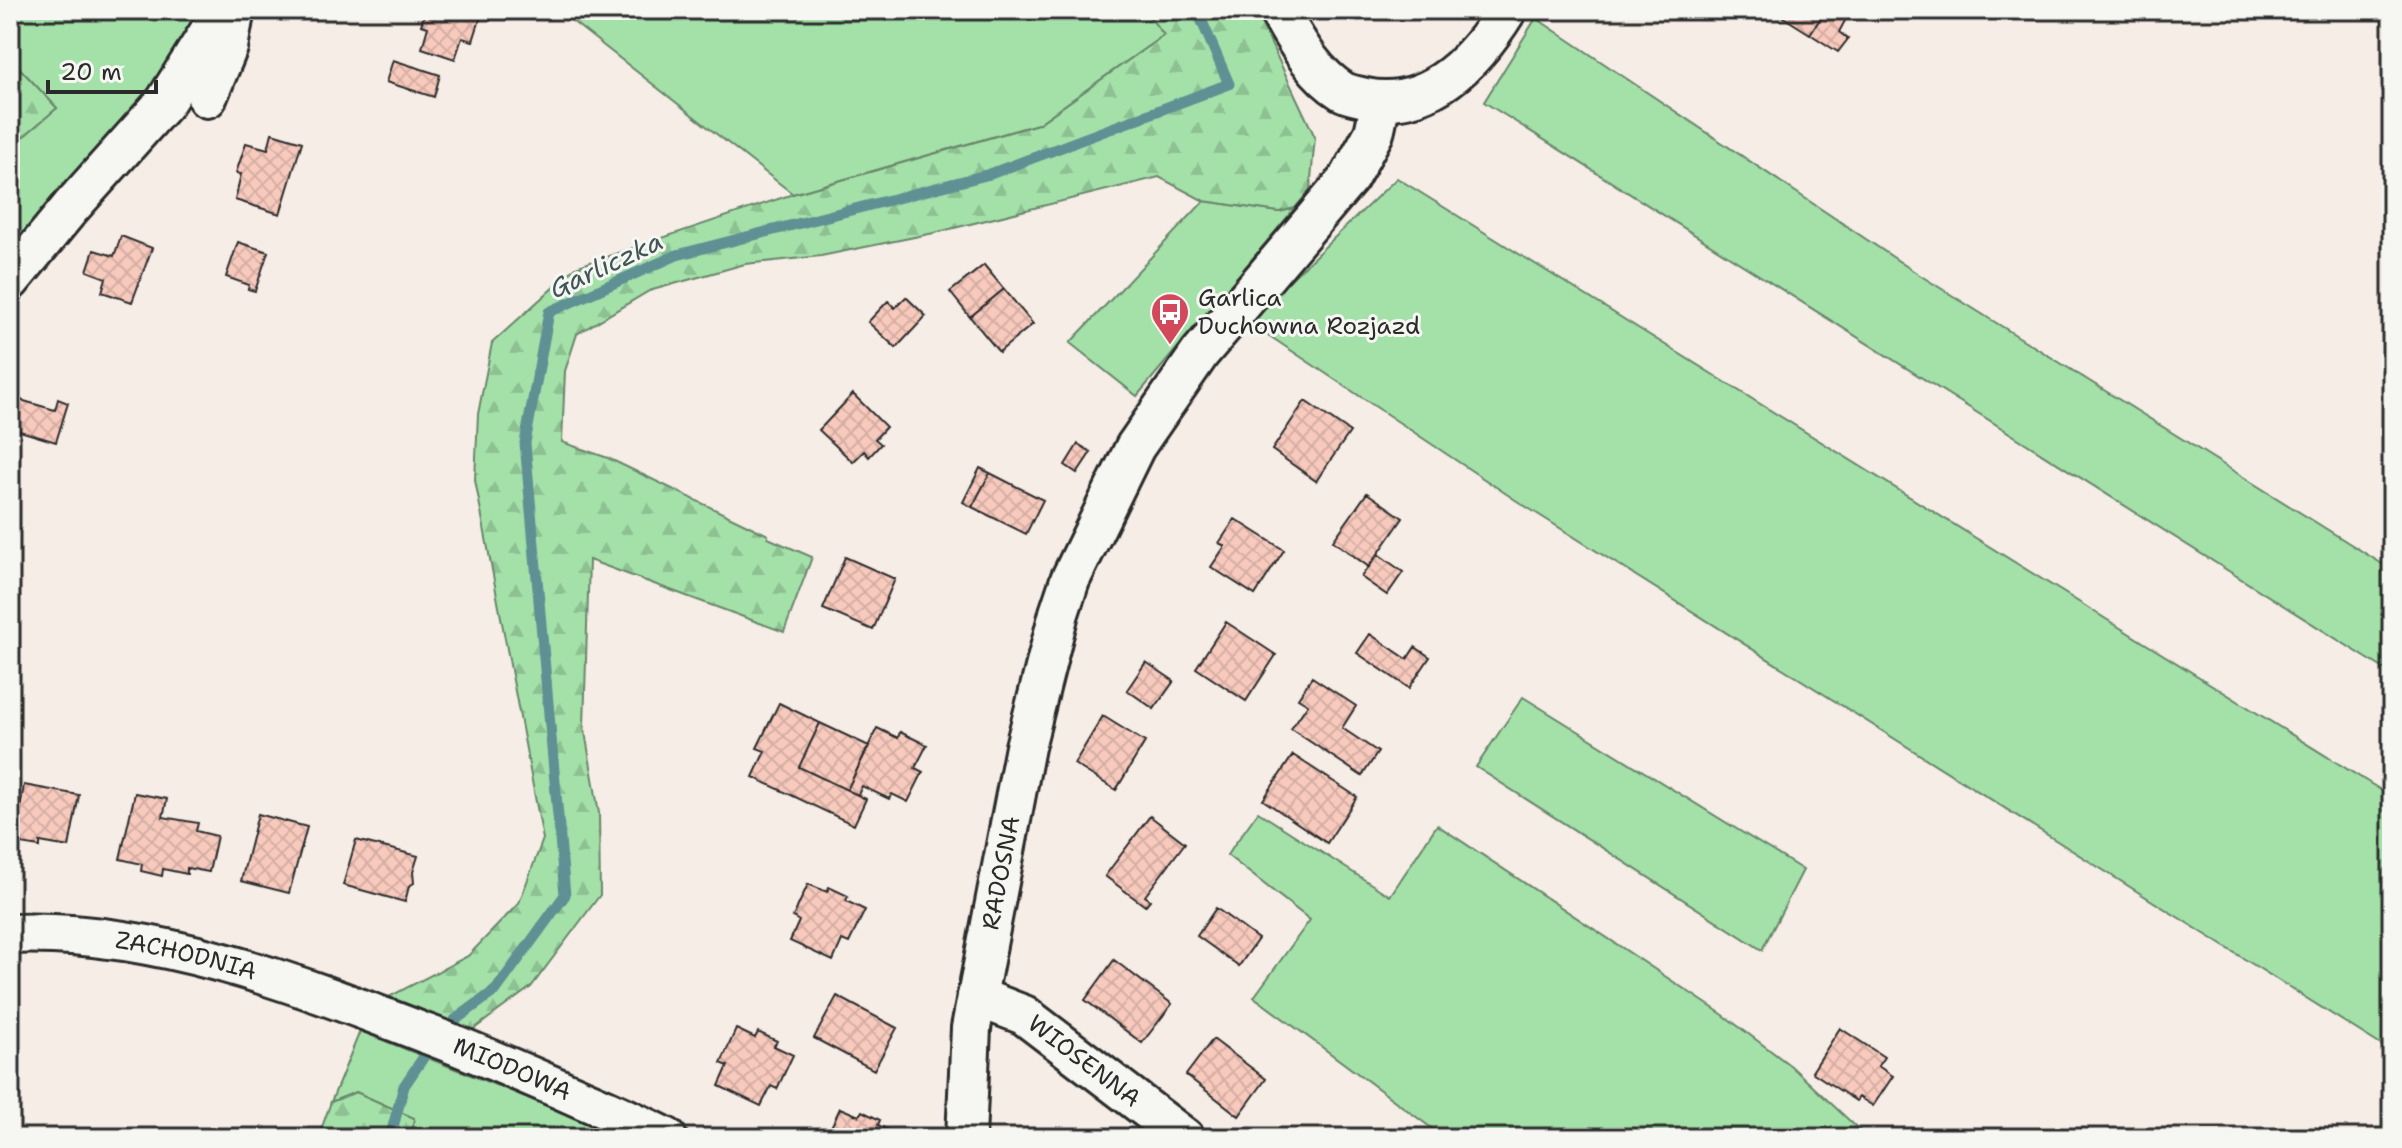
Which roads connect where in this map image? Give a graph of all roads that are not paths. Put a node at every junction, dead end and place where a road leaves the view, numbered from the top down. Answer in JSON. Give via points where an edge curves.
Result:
{"nodes":[{"id":1,"x":223,"y":10,"type":"edge"},
{"id":2,"x":234,"y":10,"type":"edge"},
{"id":3,"x":1278,"y":10,"type":"edge"},
{"id":4,"x":1507,"y":10,"type":"edge"},
{"id":5,"x":207,"y":98,"type":"dead end"},
{"id":6,"x":1381,"y":101,"type":"junction"},
{"id":7,"x":10,"y":281,"type":"edge"},
{"id":8,"x":10,"y":934,"type":"edge"},
{"id":9,"x":977,"y":997,"type":"junction"},
{"id":10,"x":356,"y":1006,"type":"joint"},
{"id":11,"x":667,"y":1138,"type":"edge"},
{"id":12,"x":966,"y":1138,"type":"edge"},
{"id":13,"x":1185,"y":1138,"type":"edge"}],
"edges":[{"from":1,"to":7,"type":"street","via":[[165,102]]},
{"from":2,"to":5,"type":"street","via":[[228,47]]},
{"from":3,"to":6,"type":"street","via":[[1308,61],[1344,93]]},
{"from":4,"to":6,"type":"street","via":[[1460,70],[1440,86],[1412,98]]},
{"from":6,"to":9,"type":"street","name":"RADOSNA","via":[[1374,133],[1349,178],[1200,353],[1135,447],[1086,544],[1059,613],[1021,766]]},
{"from":8,"to":10,"type":"street","name":"ZACHODNIA","via":[[42,932],[159,948]]},
{"from":9,"to":12,"type":"street","name":"RADOSNA"},
{"from":9,"to":13,"type":"street","name":"WIOSENNA","via":[[1024,1015]]},
{"from":10,"to":11,"type":"street","name":"MIODOWA","via":[[486,1056]]}]}
